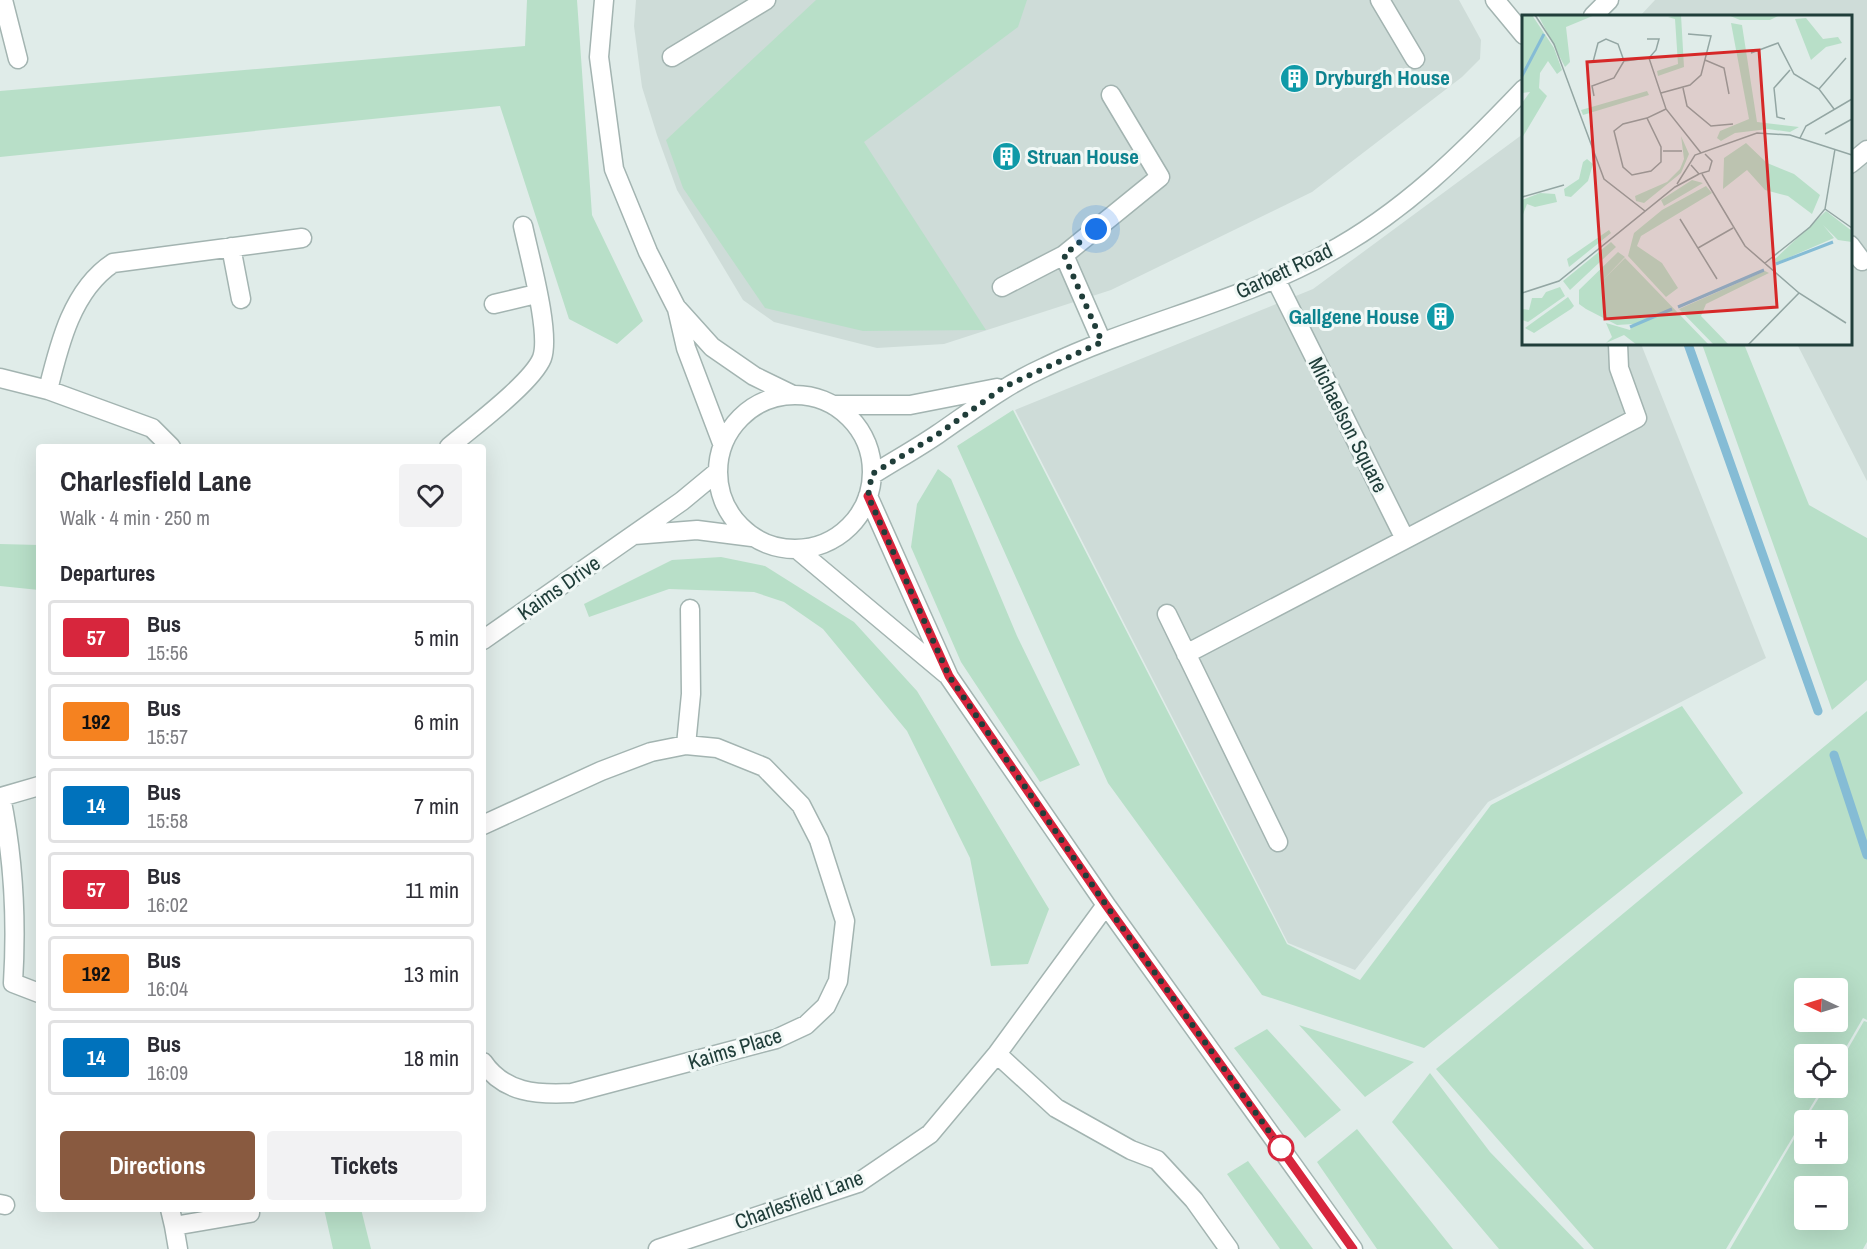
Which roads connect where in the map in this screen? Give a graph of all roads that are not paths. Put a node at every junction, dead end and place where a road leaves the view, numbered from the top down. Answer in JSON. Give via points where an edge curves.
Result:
{"nodes":[{"id":1,"x":3,"y":0,"type":"edge"},
{"id":2,"x":604,"y":0,"type":"edge"},
{"id":3,"x":766,"y":0,"type":"edge"},
{"id":4,"x":1380,"y":0,"type":"edge"},
{"id":5,"x":1495,"y":0,"type":"edge"},
{"id":6,"x":1610,"y":0,"type":"edge"},
{"id":7,"x":1594,"y":15,"type":"edge"},
{"id":8,"x":1522,"y":32,"type":"edge"},
{"id":9,"x":672,"y":57,"type":"dead end"},
{"id":10,"x":18,"y":59,"type":"dead end"},
{"id":11,"x":1415,"y":59,"type":"dead end"},
{"id":12,"x":1522,"y":91,"type":"edge"},
{"id":13,"x":1111,"y":96,"type":"dead end"},
{"id":14,"x":1867,"y":150,"type":"edge"},
{"id":15,"x":1852,"y":163,"type":"edge"},
{"id":16,"x":524,"y":226,"type":"dead end"},
{"id":17,"x":302,"y":238,"type":"dead end"},
{"id":18,"x":1852,"y":246,"type":"edge"},
{"id":19,"x":231,"y":247,"type":"junction"},
{"id":20,"x":1064,"y":255,"type":"junction"},
{"id":21,"x":1862,"y":261,"type":"dead end"},
{"id":22,"x":1275,"y":278,"type":"junction"},
{"id":23,"x":1002,"y":287,"type":"dead end"},
{"id":24,"x":536,"y":294,"type":"junction"},
{"id":25,"x":241,"y":299,"type":"dead end"},
{"id":26,"x":494,"y":304,"type":"dead end"},
{"id":27,"x":676,"y":307,"type":"junction"},
{"id":28,"x":1102,"y":342,"type":"junction"},
{"id":29,"x":1618,"y":345,"type":"edge"},
{"id":30,"x":0,"y":378,"type":"edge"},
{"id":31,"x":1004,"y":387,"type":"junction"},
{"id":32,"x":48,"y":390,"type":"junction"},
{"id":33,"x":793,"y":394,"type":"junction"},
{"id":34,"x":833,"y":405,"type":"junction"},
{"id":35,"x":723,"y":443,"type":"junction"},
{"id":36,"x":168,"y":444,"type":"edge"},
{"id":37,"x":452,"y":444,"type":"edge"},
{"id":38,"x":717,"y":472,"type":"junction"},
{"id":39,"x":872,"y":474,"type":"junction"},
{"id":40,"x":868,"y":496,"type":"junction"},
{"id":41,"x":634,"y":535,"type":"junction"},
{"id":42,"x":752,"y":537,"type":"junction"},
{"id":43,"x":1405,"y":539,"type":"junction"},
{"id":44,"x":798,"y":549,"type":"junction"},
{"id":45,"x":690,"y":609,"type":"dead end"},
{"id":46,"x":1167,"y":614,"type":"dead end"},
{"id":47,"x":486,"y":638,"type":"edge"},
{"id":48,"x":1186,"y":654,"type":"junction"},
{"id":49,"x":949,"y":676,"type":"junction"},
{"id":50,"x":686,"y":745,"type":"junction"},
{"id":51,"x":36,"y":787,"type":"edge"},
{"id":52,"x":1,"y":796,"type":"edge"},
{"id":53,"x":486,"y":824,"type":"edge"},
{"id":54,"x":1278,"y":842,"type":"dead end"},
{"id":55,"x":1106,"y":905,"type":"junction"},
{"id":56,"x":6,"y":984,"type":"edge"},
{"id":57,"x":36,"y":992,"type":"edge"},
{"id":58,"x":997,"y":1054,"type":"junction"},
{"id":59,"x":486,"y":1067,"type":"edge"},
{"id":60,"x":250,"y":1214,"type":"dead end"},
{"id":61,"x":172,"y":1217,"type":"edge"},
{"id":62,"x":178,"y":1249,"type":"edge"},
{"id":63,"x":658,"y":1249,"type":"edge"},
{"id":64,"x":1229,"y":1249,"type":"edge"},
{"id":65,"x":1353,"y":1249,"type":"edge"}],
"edges":[{"from":1,"to":10,"type":"street"},
{"from":2,"to":27,"type":"street","via":[[599,57],[614,169],[648,252]]},
{"from":3,"to":9,"type":"street"},
{"from":4,"to":11,"type":"street"},
{"from":5,"to":8,"type":"street"},
{"from":6,"to":7,"type":"street"},
{"from":12,"to":22,"type":"street","name":"Garbett Road","via":[[1410,200],[1327,254]]},
{"from":13,"to":20,"type":"street","via":[[1160,177]]},
{"from":14,"to":15,"type":"street"},
{"from":16,"to":24,"type":"street"},
{"from":17,"to":19,"type":"street"},
{"from":18,"to":21,"type":"street"},
{"from":19,"to":25,"type":"street"},
{"from":19,"to":32,"type":"street","via":[[113,263],[97,273],[58,346]]},
{"from":20,"to":23,"type":"street"},
{"from":20,"to":28,"type":"street"},
{"from":22,"to":28,"type":"street","name":"Garbett Road"},
{"from":22,"to":43,"type":"street","name":"Michaelson Square"},
{"from":24,"to":26,"type":"street"},
{"from":24,"to":37,"type":"street","via":[[544,333],[542,358],[524,381]]},
{"from":27,"to":33,"type":"street","via":[[712,347],[754,376]]},
{"from":27,"to":35,"type":"street","via":[[686,348]]},
{"from":28,"to":31,"type":"street","name":"Garbett Road"},
{"from":29,"to":43,"type":"street","via":[[1619,368],[1637,418]]},
{"from":30,"to":32,"type":"street"},
{"from":31,"to":34,"type":"street","name":"Garbett Road","via":[[910,405]]},
{"from":31,"to":39,"type":"street","name":"Garbett Road","via":[[937,435]]},
{"from":32,"to":36,"type":"street","via":[[152,428]]},
{"from":33,"to":34,"type":"street"},
{"from":33,"to":35,"type":"street","via":[[777,396],[749,409]]},
{"from":34,"to":39,"type":"street","via":[[853,421],[864,439]]},
{"from":35,"to":38,"type":"street"},
{"from":38,"to":41,"type":"street","name":"Kaims Drive"},
{"from":38,"to":42,"type":"street","via":[[728,512]]},
{"from":39,"to":40,"type":"street"},
{"from":40,"to":44,"type":"street","via":[[862,510],[843,532],[819,546]]},
{"from":40,"to":49,"type":"street"},
{"from":41,"to":42,"type":"street","via":[[697,530]]},
{"from":41,"to":47,"type":"street","name":"Kaims Drive"},
{"from":42,"to":44,"type":"street","via":[[772,546]]},
{"from":43,"to":48,"type":"street"},
{"from":44,"to":49,"type":"street"},
{"from":45,"to":50,"type":"street","via":[[691,694]]},
{"from":46,"to":48,"type":"street"},
{"from":48,"to":54,"type":"street"},
{"from":49,"to":55,"type":"street"},
{"from":50,"to":53,"type":"street","name":"Kaims Place","via":[[651,752]]},
{"from":50,"to":59,"type":"street","name":"Kaims Place","via":[[717,748],[764,767],[801,805],[819,840],[845,921],[838,981],[826,1006],[806,1025],[776,1039],[572,1093],[541,1095],[510,1087]]},
{"from":51,"to":52,"type":"street"},
{"from":52,"to":56,"type":"street","via":[[16,893]]},
{"from":55,"to":58,"type":"street","name":"Charlesfield Lane"},
{"from":55,"to":65,"type":"street"},
{"from":56,"to":57,"type":"street"},
{"from":58,"to":63,"type":"street","name":"Charlesfield Lane","via":[[930,1134],[858,1183]]},
{"from":58,"to":64,"type":"street","via":[[1056,1108],[1131,1150],[1157,1160],[1194,1200]]},
{"from":60,"to":61,"type":"street"},
{"from":61,"to":62,"type":"street"}]}
